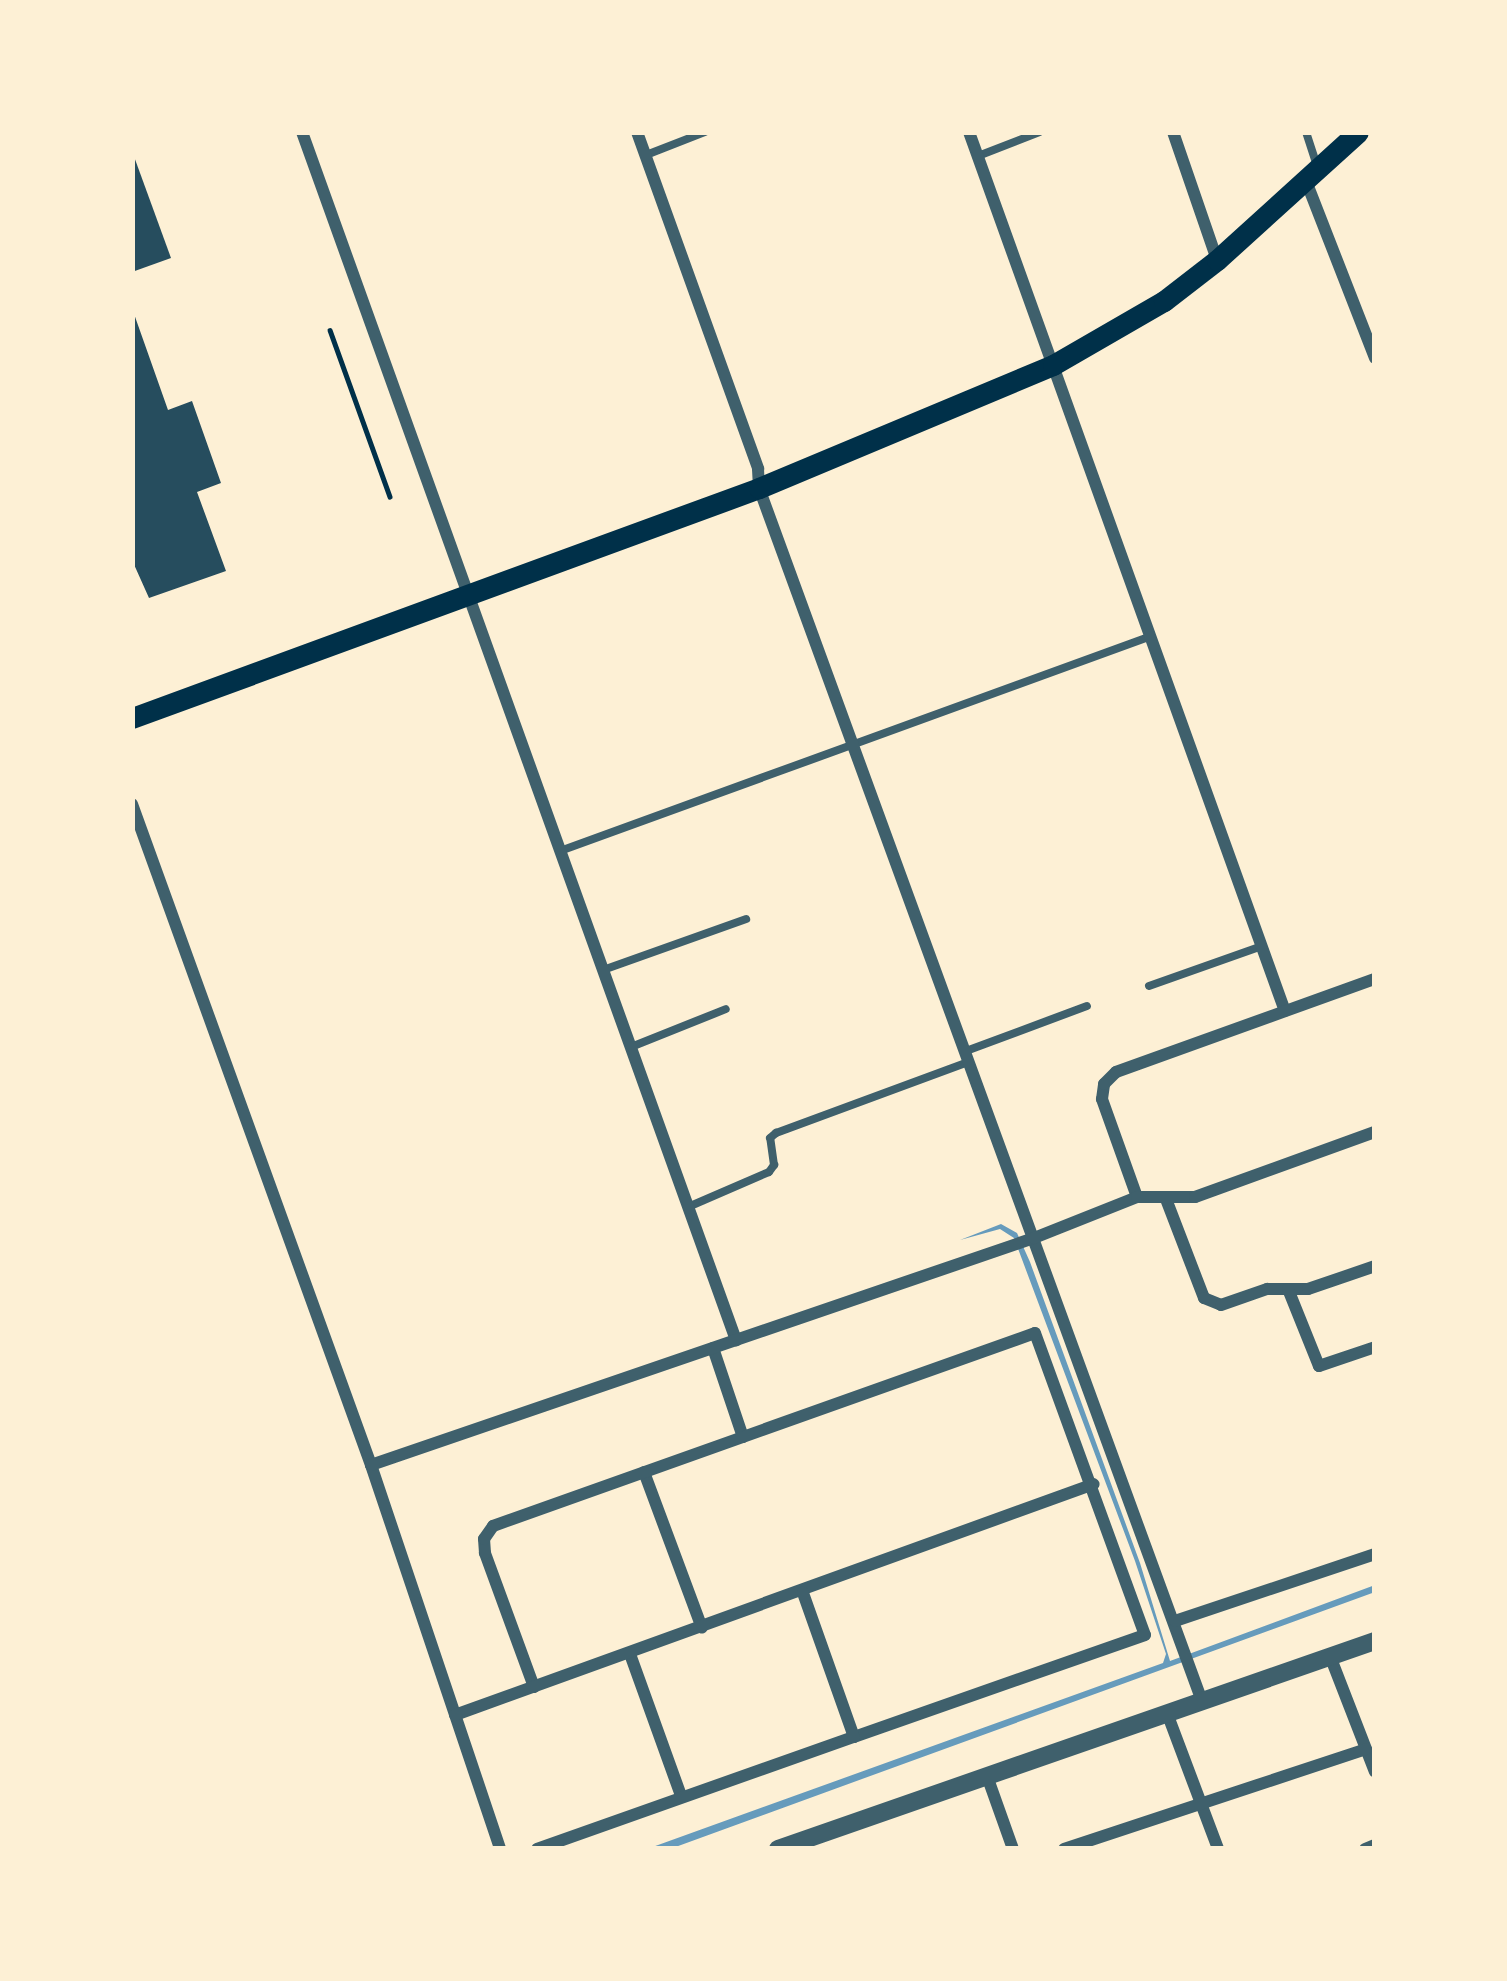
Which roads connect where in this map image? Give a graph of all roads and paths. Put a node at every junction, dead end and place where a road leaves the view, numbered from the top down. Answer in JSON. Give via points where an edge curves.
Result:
{"nodes":[{"id":1,"x":302,"y":132,"type":"edge"},
{"id":2,"x":637,"y":132,"type":"edge"},
{"id":3,"x":705,"y":132,"type":"edge"},
{"id":4,"x":969,"y":132,"type":"edge"},
{"id":5,"x":1040,"y":132,"type":"edge"},
{"id":6,"x":1173,"y":132,"type":"edge"},
{"id":7,"x":1306,"y":132,"type":"edge"},
{"id":8,"x":1358,"y":132,"type":"edge"},
{"id":9,"x":645,"y":155,"type":"junction"},
{"id":10,"x":978,"y":156,"type":"junction"},
{"id":11,"x":1312,"y":175,"type":"junction"},
{"id":12,"x":1217,"y":260,"type":"junction"},
{"id":13,"x":330,"y":330,"type":"dead end"},
{"id":14,"x":1375,"y":358,"type":"edge"},
{"id":15,"x":1053,"y":365,"type":"junction"},
{"id":16,"x":759,"y":488,"type":"junction"},
{"id":17,"x":390,"y":496,"type":"dead end"},
{"id":18,"x":466,"y":595,"type":"junction"},
{"id":19,"x":1150,"y":636,"type":"junction"},
{"id":20,"x":132,"y":718,"type":"edge"},
{"id":21,"x":853,"y":744,"type":"junction"},
{"id":22,"x":132,"y":804,"type":"edge"},
{"id":23,"x":559,"y":851,"type":"junction"},
{"id":24,"x":746,"y":919,"type":"dead end"},
{"id":25,"x":1259,"y":947,"type":"junction"},
{"id":26,"x":602,"y":970,"type":"junction"},
{"id":27,"x":1375,"y":979,"type":"edge"},
{"id":28,"x":1149,"y":986,"type":"dead end"},
{"id":29,"x":1087,"y":1006,"type":"dead end"},
{"id":30,"x":726,"y":1009,"type":"dead end"},
{"id":31,"x":1285,"y":1011,"type":"junction"},
{"id":32,"x":630,"y":1048,"type":"junction"},
{"id":33,"x":967,"y":1056,"type":"junction"},
{"id":34,"x":1375,"y":1132,"type":"edge"},
{"id":35,"x":1137,"y":1197,"type":"junction"},
{"id":36,"x":1166,"y":1199,"type":"junction"},
{"id":37,"x":688,"y":1207,"type":"junction"},
{"id":38,"x":1034,"y":1238,"type":"junction"},
{"id":39,"x":1375,"y":1266,"type":"edge"},
{"id":40,"x":1288,"y":1289,"type":"junction"},
{"id":41,"x":736,"y":1340,"type":"junction"},
{"id":42,"x":1375,"y":1347,"type":"edge"},
{"id":43,"x":713,"y":1348,"type":"junction"},
{"id":44,"x":743,"y":1436,"type":"junction"},
{"id":45,"x":370,"y":1465,"type":"junction"},
{"id":46,"x":644,"y":1472,"type":"junction"},
{"id":47,"x":1094,"y":1484,"type":"junction"},
{"id":48,"x":1375,"y":1554,"type":"edge"},
{"id":49,"x":803,"y":1593,"type":"junction"},
{"id":50,"x":1175,"y":1622,"type":"junction"},
{"id":51,"x":702,"y":1628,"type":"junction"},
{"id":52,"x":1375,"y":1641,"type":"edge"},
{"id":53,"x":630,"y":1654,"type":"junction"},
{"id":54,"x":1330,"y":1657,"type":"junction"},
{"id":55,"x":534,"y":1687,"type":"junction"},
{"id":56,"x":1202,"y":1701,"type":"junction"},
{"id":57,"x":1167,"y":1713,"type":"junction"},
{"id":58,"x":455,"y":1715,"type":"junction"},
{"id":59,"x":854,"y":1737,"type":"junction"},
{"id":60,"x":1366,"y":1749,"type":"junction"},
{"id":61,"x":1375,"y":1772,"type":"edge"},
{"id":62,"x":987,"y":1776,"type":"junction"},
{"id":63,"x":681,"y":1796,"type":"junction"},
{"id":64,"x":1201,"y":1804,"type":"junction"},
{"id":65,"x":1375,"y":1845,"type":"edge"},
{"id":66,"x":500,"y":1849,"type":"edge"},
{"id":67,"x":537,"y":1849,"type":"edge"},
{"id":68,"x":778,"y":1849,"type":"edge"},
{"id":69,"x":1012,"y":1849,"type":"edge"},
{"id":70,"x":1064,"y":1849,"type":"edge"},
{"id":71,"x":1218,"y":1849,"type":"edge"},
{"id":72,"x":1365,"y":1849,"type":"edge"}],
"edges":[{"from":1,"to":18,"type":"street"},
{"from":2,"to":9,"type":"street"},
{"from":3,"to":9,"type":"lane"},
{"from":4,"to":10,"type":"street"},
{"from":5,"to":10,"type":"lane"},
{"from":6,"to":12,"type":"street"},
{"from":7,"to":11,"type":"lane"},
{"from":8,"to":11,"type":"main road"},
{"from":9,"to":16,"type":"street"},
{"from":10,"to":15,"type":"street"},
{"from":11,"to":12,"type":"main road"},
{"from":11,"to":14,"type":"street"},
{"from":12,"to":15,"type":"main road"},
{"from":13,"to":17,"type":"path"},
{"from":15,"to":16,"type":"main road"},
{"from":15,"to":19,"type":"street"},
{"from":16,"to":18,"type":"main road"},
{"from":16,"to":21,"type":"street"},
{"from":18,"to":20,"type":"main road"},
{"from":18,"to":23,"type":"street"},
{"from":19,"to":21,"type":"lane"},
{"from":19,"to":25,"type":"street"},
{"from":21,"to":23,"type":"lane"},
{"from":21,"to":33,"type":"street"},
{"from":22,"to":45,"type":"street"},
{"from":23,"to":26,"type":"street"},
{"from":24,"to":26,"type":"lane"},
{"from":25,"to":28,"type":"lane"},
{"from":25,"to":31,"type":"street"},
{"from":26,"to":32,"type":"street"},
{"from":27,"to":31,"type":"street"},
{"from":29,"to":33,"type":"lane"},
{"from":30,"to":32,"type":"lane"},
{"from":31,"to":35,"type":"street","via":[[1116,1072],[1104,1084],[1102,1099]]},
{"from":32,"to":37,"type":"street"},
{"from":33,"to":37,"type":"lane","via":[[776,1132],[769,1172]]},
{"from":33,"to":38,"type":"street"},
{"from":34,"to":36,"type":"street","via":[[1195,1197]]},
{"from":35,"to":36,"type":"street"},
{"from":35,"to":38,"type":"street"},
{"from":36,"to":40,"type":"street","via":[[1204,1298],[1221,1306]]},
{"from":37,"to":41,"type":"street"},
{"from":38,"to":41,"type":"street"},
{"from":38,"to":50,"type":"street"},
{"from":39,"to":40,"type":"street"},
{"from":40,"to":42,"type":"street","via":[[1319,1366]]},
{"from":41,"to":43,"type":"street"},
{"from":43,"to":44,"type":"street"},
{"from":43,"to":45,"type":"street"},
{"from":44,"to":46,"type":"street"},
{"from":44,"to":47,"type":"street","via":[[1035,1333]]},
{"from":45,"to":58,"type":"street"},
{"from":46,"to":51,"type":"street"},
{"from":46,"to":55,"type":"street","via":[[493,1526],[484,1539]]},
{"from":47,"to":49,"type":"street"},
{"from":47,"to":59,"type":"street","via":[[1145,1635]]},
{"from":48,"to":50,"type":"street"},
{"from":49,"to":51,"type":"street"},
{"from":49,"to":59,"type":"street"},
{"from":50,"to":56,"type":"street"},
{"from":51,"to":53,"type":"street"},
{"from":52,"to":54,"type":"street"},
{"from":53,"to":55,"type":"street"},
{"from":53,"to":63,"type":"street"},
{"from":54,"to":56,"type":"street"},
{"from":54,"to":60,"type":"street"},
{"from":55,"to":58,"type":"street"},
{"from":56,"to":57,"type":"street"},
{"from":57,"to":62,"type":"street"},
{"from":57,"to":64,"type":"street"},
{"from":58,"to":66,"type":"street"},
{"from":59,"to":63,"type":"street"},
{"from":60,"to":61,"type":"street"},
{"from":60,"to":64,"type":"street"},
{"from":62,"to":68,"type":"street"},
{"from":62,"to":69,"type":"street"},
{"from":63,"to":67,"type":"street"},
{"from":64,"to":70,"type":"street"},
{"from":64,"to":71,"type":"street"},
{"from":65,"to":72,"type":"street"}]}
